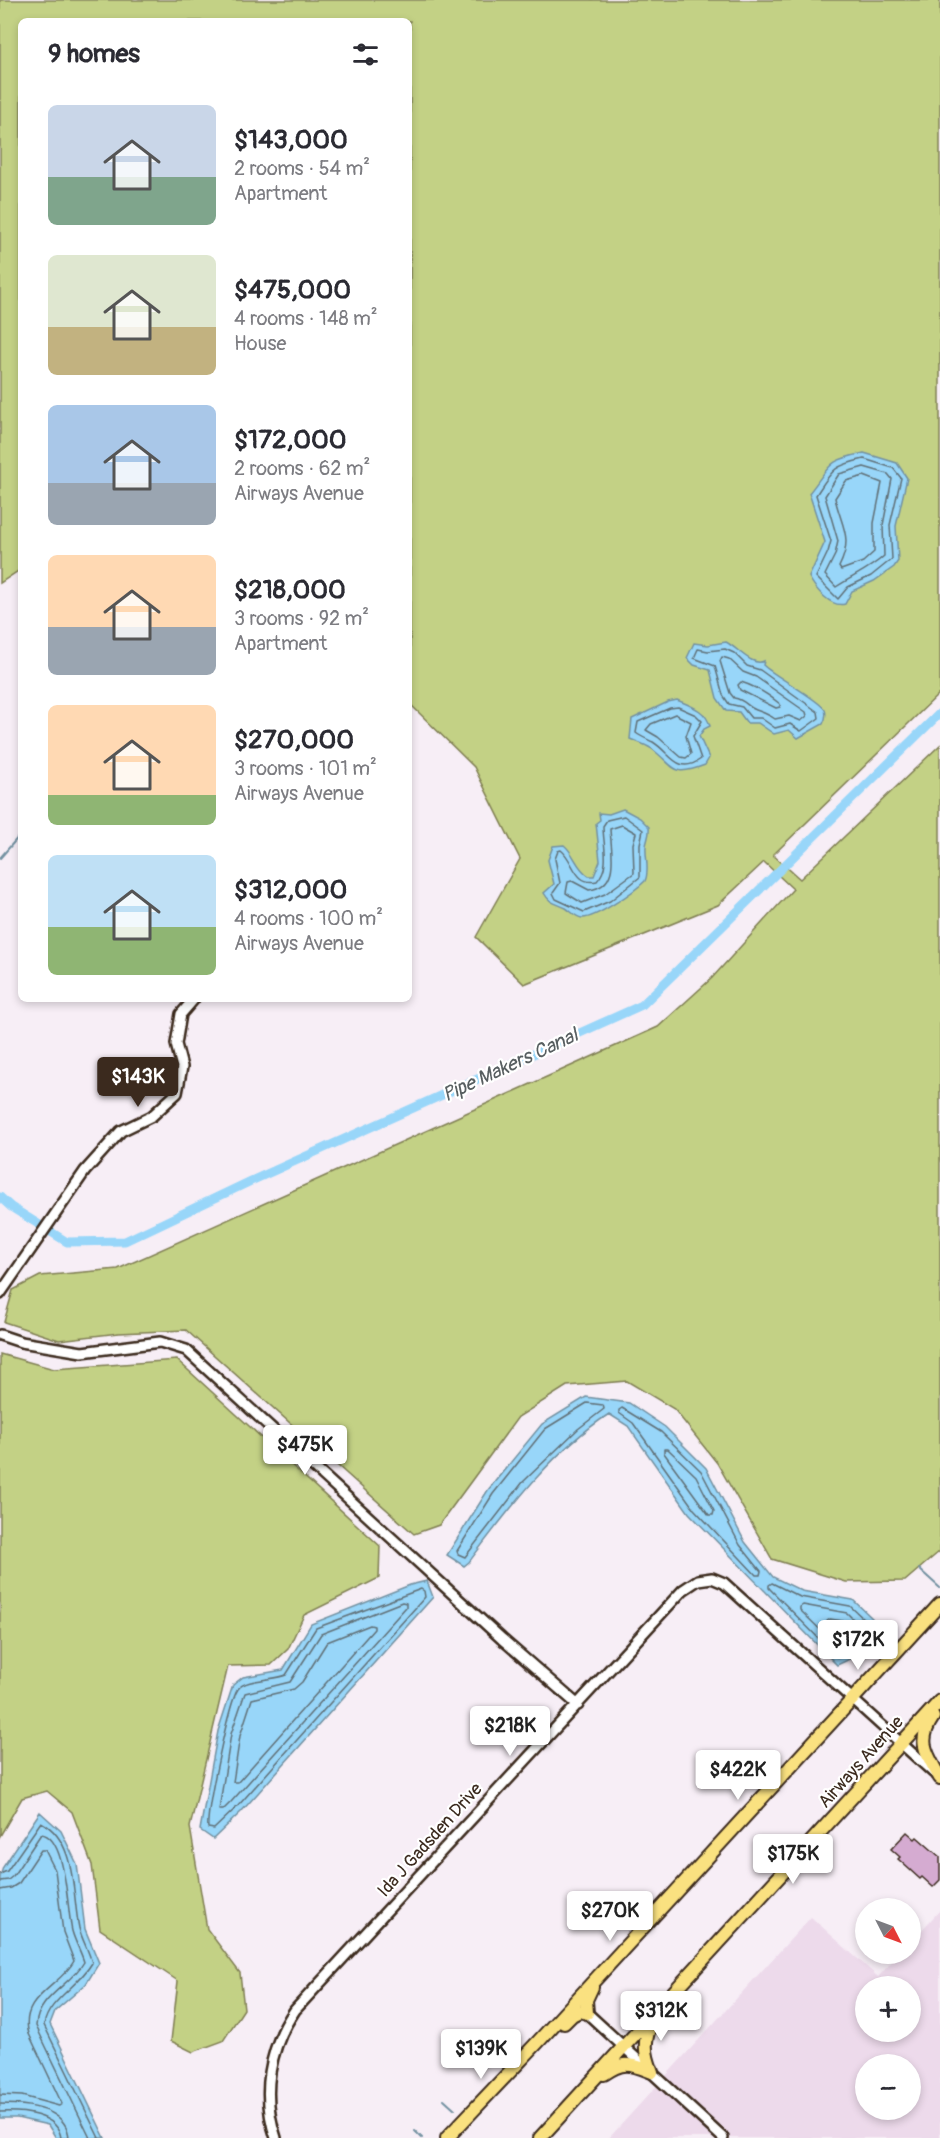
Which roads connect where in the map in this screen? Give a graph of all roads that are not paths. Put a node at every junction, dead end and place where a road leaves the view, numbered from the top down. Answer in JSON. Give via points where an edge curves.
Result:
{"nodes":[{"id":1,"x":191,"y":1002,"type":"edge"},
{"id":2,"x":0,"y":1294,"type":"edge"},
{"id":3,"x":0,"y":1335,"type":"edge"},
{"id":4,"x":940,"y":1604,"type":"edge"},
{"id":5,"x":852,"y":1699,"type":"junction"},
{"id":6,"x":940,"y":1701,"type":"edge"},
{"id":7,"x":578,"y":1705,"type":"junction"},
{"id":8,"x":940,"y":1708,"type":"edge"},
{"id":9,"x":902,"y":1743,"type":"junction"},
{"id":10,"x":940,"y":1778,"type":"edge"},
{"id":11,"x":595,"y":1980,"type":"junction"},
{"id":12,"x":657,"y":2011,"type":"junction"},
{"id":13,"x":587,"y":2013,"type":"junction"},
{"id":14,"x":537,"y":2043,"type":"junction"},
{"id":15,"x":623,"y":2046,"type":"junction"},
{"id":16,"x":652,"y":2072,"type":"junction"},
{"id":17,"x":591,"y":2083,"type":"junction"},
{"id":18,"x":276,"y":2138,"type":"edge"},
{"id":19,"x":447,"y":2138,"type":"edge"},
{"id":20,"x":540,"y":2138,"type":"edge"},
{"id":21,"x":723,"y":2138,"type":"edge"}],
"edges":[{"from":1,"to":2,"type":"street","via":[[181,1014],[176,1044],[182,1067],[177,1093],[152,1116],[121,1131],[85,1171]]},
{"from":3,"to":7,"type":"street","via":[[82,1352],[160,1342],[186,1350]]},
{"from":4,"to":5,"type":"main road"},
{"from":5,"to":7,"type":"street","name":"Ida J Gadsden Drive","via":[[724,1583],[712,1578],[686,1586]]},
{"from":5,"to":9,"type":"street","name":"Ida J Gadsden Drive"},
{"from":5,"to":11,"type":"main road"},
{"from":6,"to":9,"type":"main road","name":"Airways Avenue"},
{"from":7,"to":18,"type":"street","name":"Ida J Gadsden Drive","via":[[295,2010],[281,2030],[271,2061],[268,2100]]},
{"from":8,"to":10,"type":"main road","via":[[925,1728],[924,1749]]},
{"from":9,"to":10,"type":"street","name":"Ida J Gadsden Drive"},
{"from":9,"to":12,"type":"main road","name":"Airways Avenue"},
{"from":11,"to":13,"type":"main road","via":[[586,2000]]},
{"from":11,"to":14,"type":"main road"},
{"from":12,"to":15,"type":"main road","name":"Airways Avenue"},
{"from":12,"to":16,"type":"main road","via":[[647,2032],[645,2054]]},
{"from":13,"to":14,"type":"main road","via":[[572,2015],[555,2033]]},
{"from":13,"to":15,"type":"street"},
{"from":14,"to":19,"type":"main road"},
{"from":15,"to":16,"type":"street"},
{"from":15,"to":17,"type":"main road","name":"Airways Avenue"},
{"from":16,"to":17,"type":"main road","via":[[630,2064],[616,2066]]},
{"from":16,"to":21,"type":"street"},
{"from":17,"to":20,"type":"main road","name":"Airways Avenue"}]}
